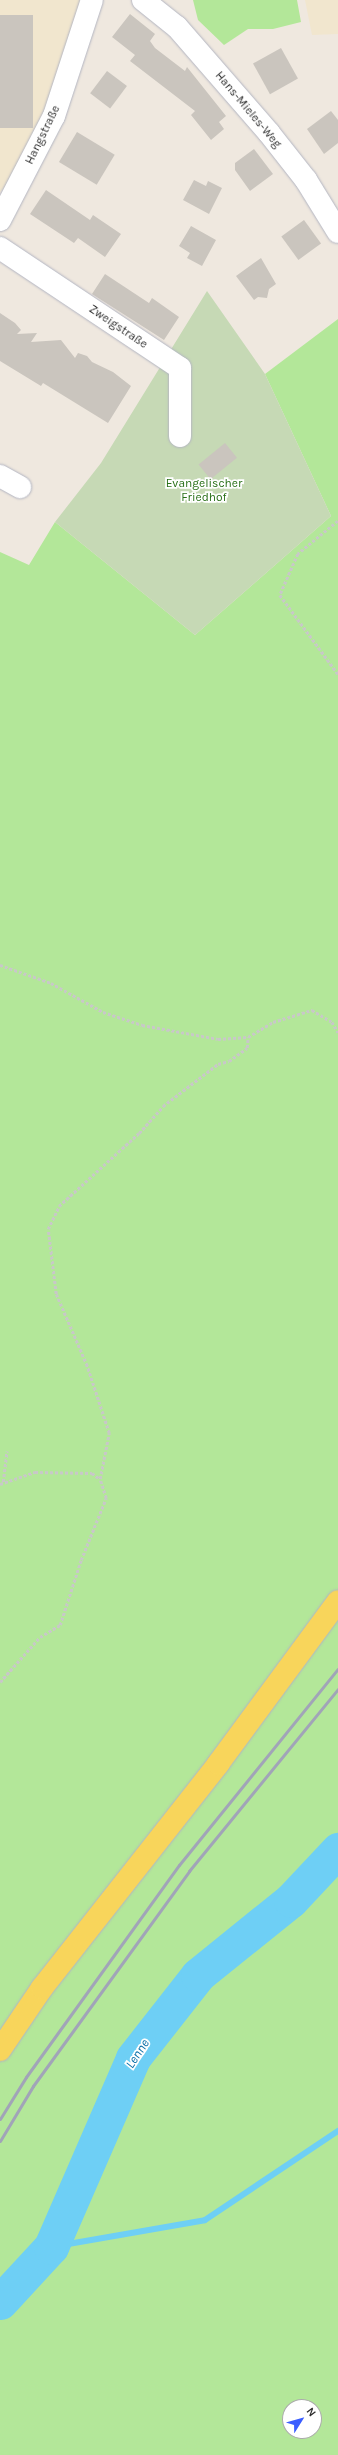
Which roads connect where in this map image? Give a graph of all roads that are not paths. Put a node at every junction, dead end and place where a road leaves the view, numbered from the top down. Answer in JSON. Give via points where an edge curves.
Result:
{"nodes":[{"id":1,"x":92,"y":0,"type":"edge"},
{"id":2,"x":143,"y":0,"type":"edge"},
{"id":3,"x":2,"y":213,"type":"edge"},
{"id":4,"x":338,"y":232,"type":"edge"},
{"id":5,"x":0,"y":248,"type":"edge"},
{"id":6,"x":180,"y":436,"type":"dead end"},
{"id":7,"x":0,"y":476,"type":"edge"},
{"id":8,"x":20,"y":487,"type":"dead end"},
{"id":9,"x":338,"y":1601,"type":"edge"},
{"id":10,"x":0,"y":2050,"type":"edge"}],
"edges":[{"from":1,"to":3,"type":"street","name":"Hangstraße","via":[[54,116]]},
{"from":2,"to":4,"type":"street","name":"Hans-Mieles-Weg","via":[[177,27],[269,133],[306,180]]},
{"from":5,"to":6,"type":"street","name":"Zweigstraße","via":[[180,368]]},
{"from":7,"to":8,"type":"street"},
{"from":9,"to":10,"type":"main road","via":[[218,1764],[42,1988]]}]}
